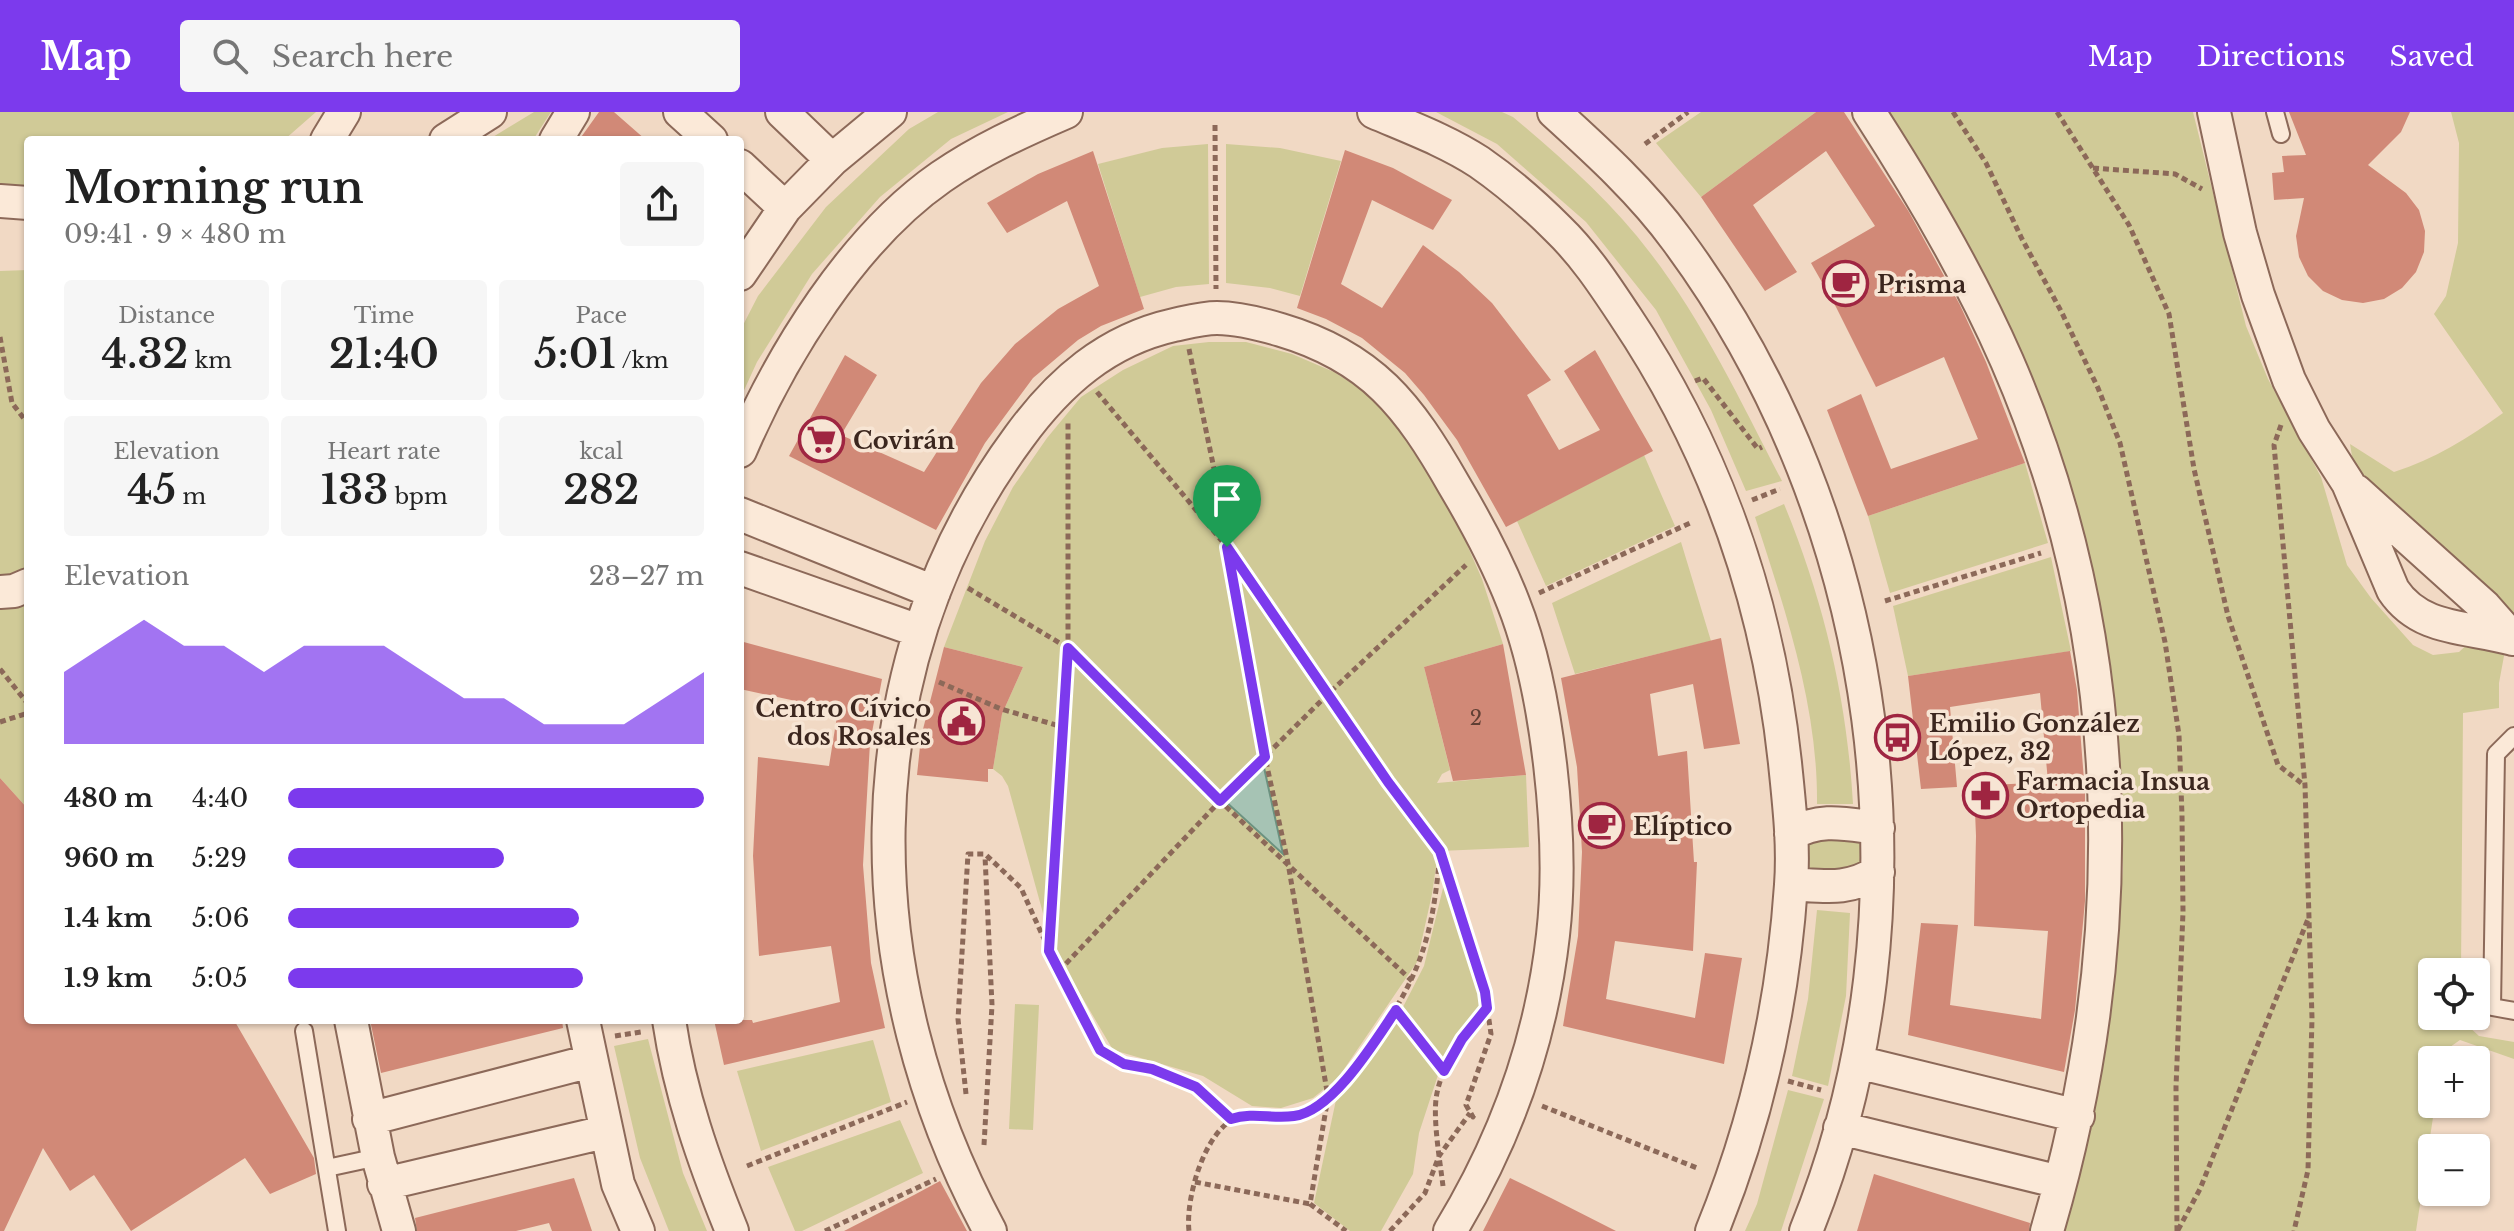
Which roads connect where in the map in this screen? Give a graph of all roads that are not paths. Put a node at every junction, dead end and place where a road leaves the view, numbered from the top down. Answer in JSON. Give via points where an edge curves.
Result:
{"nodes":[{"id":1,"x":344,"y":112,"type":"edge"},
{"id":2,"x":490,"y":112,"type":"edge"},
{"id":3,"x":573,"y":112,"type":"edge"},
{"id":4,"x":680,"y":112,"type":"edge"},
{"id":5,"x":782,"y":112,"type":"edge"},
{"id":6,"x":890,"y":112,"type":"edge"},
{"id":7,"x":1066,"y":112,"type":"edge"},
{"id":8,"x":1374,"y":112,"type":"edge"},
{"id":9,"x":1554,"y":112,"type":"edge"},
{"id":10,"x":1869,"y":112,"type":"edge"},
{"id":11,"x":2214,"y":112,"type":"edge"},
{"id":12,"x":2275,"y":112,"type":"edge"},
{"id":13,"x":2281,"y":134,"type":"dead end"},
{"id":14,"x":329,"y":136,"type":"edge"},
{"id":15,"x":452,"y":136,"type":"edge"},
{"id":16,"x":558,"y":136,"type":"edge"},
{"id":17,"x":707,"y":136,"type":"edge"},
{"id":18,"x":832,"y":160,"type":"junction"},
{"id":19,"x":744,"y":170,"type":"edge"},
{"id":20,"x":0,"y":201,"type":"edge"},
{"id":21,"x":24,"y":203,"type":"edge"},
{"id":22,"x":785,"y":208,"type":"junction"},
{"id":23,"x":744,"y":268,"type":"edge"},
{"id":24,"x":744,"y":442,"type":"edge"},
{"id":25,"x":2348,"y":483,"type":"junction"},
{"id":26,"x":744,"y":515,"type":"edge"},
{"id":27,"x":744,"y":569,"type":"edge"},
{"id":28,"x":24,"y":587,"type":"edge"},
{"id":29,"x":945,"y":587,"type":"junction"},
{"id":30,"x":0,"y":592,"type":"edge"},
{"id":31,"x":919,"y":631,"type":"junction"},
{"id":32,"x":2513,"y":640,"type":"edge"},
{"id":33,"x":2514,"y":736,"type":"edge"},
{"id":34,"x":1878,"y":828,"type":"junction"},
{"id":35,"x":1791,"y":834,"type":"junction"},
{"id":36,"x":1878,"y":872,"type":"junction"},
{"id":37,"x":1791,"y":884,"type":"junction"},
{"id":38,"x":2514,"y":1011,"type":"edge"},
{"id":39,"x":352,"y":1024,"type":"edge"},
{"id":40,"x":659,"y":1025,"type":"edge"},
{"id":41,"x":304,"y":1031,"type":"dead end"},
{"id":42,"x":592,"y":1040,"type":"edge"},
{"id":43,"x":1857,"y":1062,"type":"junction"},
{"id":44,"x":2078,"y":1116,"type":"junction"},
{"id":45,"x":369,"y":1119,"type":"junction"},
{"id":46,"x":1840,"y":1128,"type":"junction"},
{"id":47,"x":605,"y":1132,"type":"junction"},
{"id":48,"x":327,"y":1168,"type":"junction"},
{"id":49,"x":381,"y":1171,"type":"junction"},
{"id":50,"x":2060,"y":1182,"type":"junction"},
{"id":51,"x":337,"y":1231,"type":"edge"},
{"id":52,"x":399,"y":1231,"type":"edge"},
{"id":53,"x":638,"y":1231,"type":"edge"},
{"id":54,"x":732,"y":1231,"type":"edge"},
{"id":55,"x":990,"y":1231,"type":"edge"},
{"id":56,"x":1450,"y":1231,"type":"edge"},
{"id":57,"x":1712,"y":1231,"type":"edge"},
{"id":58,"x":1806,"y":1231,"type":"edge"},
{"id":59,"x":2047,"y":1231,"type":"edge"}],
"edges":[{"from":1,"to":14,"type":"street"},
{"from":2,"to":15,"type":"street"},
{"from":3,"to":16,"type":"street"},
{"from":4,"to":17,"type":"street"},
{"from":5,"to":18,"type":"street"},
{"from":6,"to":18,"type":"street"},
{"from":7,"to":24,"type":"street","via":[[1002,139],[939,178],[875,235],[798,338]]},
{"from":8,"to":35,"type":"street","via":[[1479,162],[1559,229],[1595,270],[1670,387],[1727,509],[1756,597],[1779,708]]},
{"from":9,"to":34,"type":"street","via":[[1617,169],[1677,239],[1741,339],[1808,477],[1846,602],[1871,735]]},
{"from":10,"to":44,"type":"street","via":[[2007,360],[2054,490],[2082,602],[2097,685],[2105,874],[2101,963]]},
{"from":11,"to":25,"type":"street","via":[[2258,295],[2289,380]]},
{"from":12,"to":13,"type":"lane"},
{"from":18,"to":22,"type":"street"},
{"from":19,"to":22,"type":"street"},
{"from":20,"to":21,"type":"street"},
{"from":22,"to":23,"type":"street"},
{"from":25,"to":32,"type":"street","via":[[2485,607]]},
{"from":25,"to":32,"type":"street","via":[[2402,603],[2425,620]]},
{"from":26,"to":29,"type":"street"},
{"from":27,"to":31,"type":"street"},
{"from":28,"to":30,"type":"street"},
{"from":29,"to":31,"type":"street"},
{"from":29,"to":56,"type":"street","via":[[949,554],[999,463],[1035,414],[1072,376],[1113,347],[1148,331],[1216,318],[1261,324],[1331,349],[1363,367],[1399,400],[1431,444],[1514,604],[1538,692],[1557,835],[1554,932],[1532,1051],[1487,1164]]},
{"from":31,"to":55,"type":"street","via":[[893,758],[889,902],[903,998],[930,1096],[955,1163]]},
{"from":33,"to":38,"type":"lane","via":[[2496,754],[2492,1007]]},
{"from":34,"to":35,"type":"street","via":[[1832,822],[1807,825]]},
{"from":34,"to":36,"type":"street"},
{"from":35,"to":37,"type":"street"},
{"from":36,"to":37,"type":"street","via":[[1860,883]]},
{"from":36,"to":43,"type":"street"},
{"from":37,"to":57,"type":"street","via":[[1763,1074],[1750,1128]]},
{"from":39,"to":45,"type":"street"},
{"from":40,"to":54,"type":"street"},
{"from":41,"to":48,"type":"lane"},
{"from":42,"to":45,"type":"street"},
{"from":42,"to":47,"type":"street"},
{"from":43,"to":44,"type":"street"},
{"from":43,"to":46,"type":"street"},
{"from":44,"to":50,"type":"street"},
{"from":45,"to":49,"type":"street"},
{"from":46,"to":50,"type":"street"},
{"from":46,"to":58,"type":"street"},
{"from":47,"to":49,"type":"street"},
{"from":47,"to":53,"type":"street","via":[[618,1184]]},
{"from":48,"to":49,"type":"lane"},
{"from":48,"to":51,"type":"lane"},
{"from":49,"to":52,"type":"street"},
{"from":50,"to":59,"type":"street"}]}
